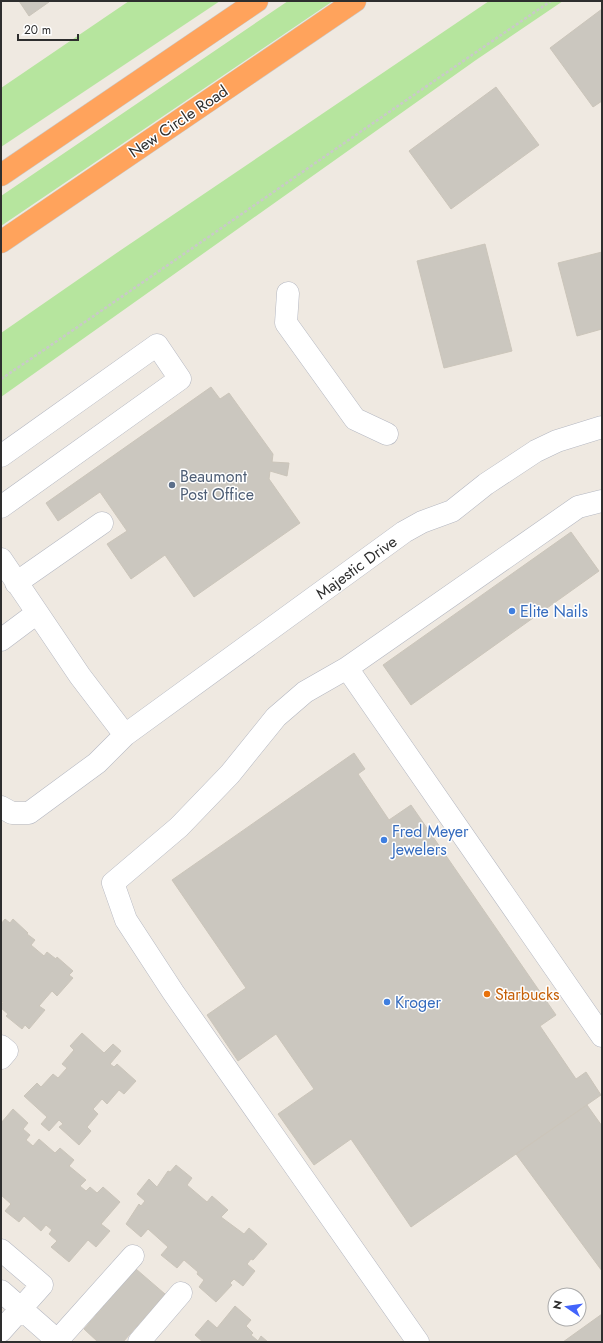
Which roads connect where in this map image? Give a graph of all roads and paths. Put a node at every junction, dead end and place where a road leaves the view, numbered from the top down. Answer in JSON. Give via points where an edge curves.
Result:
{"nodes":[{"id":1,"x":257,"y":1,"type":"edge"},
{"id":2,"x":355,"y":1,"type":"edge"},
{"id":3,"x":551,"y":1,"type":"edge"},
{"id":4,"x":1,"y":175,"type":"edge"},
{"id":5,"x":1,"y":242,"type":"edge"},
{"id":6,"x":288,"y":293,"type":"dead end"},
{"id":7,"x":1,"y":379,"type":"edge"},
{"id":8,"x":602,"y":427,"type":"edge"},
{"id":9,"x":387,"y":434,"type":"dead end"},
{"id":10,"x":1,"y":456,"type":"edge"},
{"id":11,"x":602,"y":501,"type":"edge"},
{"id":12,"x":1,"y":507,"type":"edge"},
{"id":13,"x":102,"y":522,"type":"dead end"},
{"id":14,"x":1,"y":559,"type":"edge"},
{"id":15,"x":16,"y":583,"type":"junction"},
{"id":16,"x":37,"y":613,"type":"junction"},
{"id":17,"x":1,"y":640,"type":"edge"},
{"id":18,"x":347,"y":668,"type":"junction"},
{"id":19,"x":125,"y":735,"type":"junction"},
{"id":20,"x":1,"y":808,"type":"edge"},
{"id":21,"x":602,"y":1036,"type":"edge"},
{"id":22,"x":1,"y":1046,"type":"edge"},
{"id":23,"x":1,"y":1058,"type":"edge"},
{"id":24,"x":1,"y":1250,"type":"edge"},
{"id":25,"x":133,"y":1256,"type":"dead end"},
{"id":26,"x":1,"y":1291,"type":"edge"},
{"id":27,"x":181,"y":1293,"type":"dead end"},
{"id":28,"x":21,"y":1308,"type":"junction"},
{"id":29,"x":1,"y":1331,"type":"edge"},
{"id":30,"x":57,"y":1342,"type":"edge"},
{"id":31,"x":139,"y":1342,"type":"edge"},
{"id":32,"x":418,"y":1342,"type":"edge"}],
"edges":[{"from":1,"to":4,"type":"highway"},
{"from":2,"to":5,"type":"highway","name":"New Circle Road"},
{"from":3,"to":7,"type":"path","via":[[181,258]]},
{"from":6,"to":9,"type":"street","via":[[286,323],[355,419]]},
{"from":8,"to":19,"type":"street","name":"Majestic Drive","via":[[563,439],[536,451],[486,484],[452,511],[404,532]]},
{"from":10,"to":12,"type":"street","via":[[157,345],[180,379]]},
{"from":11,"to":18,"type":"street","via":[[578,507]]},
{"from":13,"to":15,"type":"street"},
{"from":14,"to":15,"type":"street"},
{"from":15,"to":16,"type":"street"},
{"from":16,"to":17,"type":"street"},
{"from":16,"to":19,"type":"street"},
{"from":18,"to":21,"type":"street"},
{"from":18,"to":32,"type":"street","via":[[305,692],[276,717],[230,774],[179,827],[113,883],[126,920],[172,992]]},
{"from":19,"to":20,"type":"street","name":"Majestic Drive","via":[[97,763],[29,813],[12,813]]},
{"from":22,"to":23,"type":"street","via":[[7,1051]]},
{"from":24,"to":28,"type":"street","via":[[42,1285]]},
{"from":25,"to":30,"type":"street"},
{"from":26,"to":28,"type":"street"},
{"from":27,"to":31,"type":"street"},
{"from":28,"to":29,"type":"street"},
{"from":28,"to":30,"type":"street"}]}
